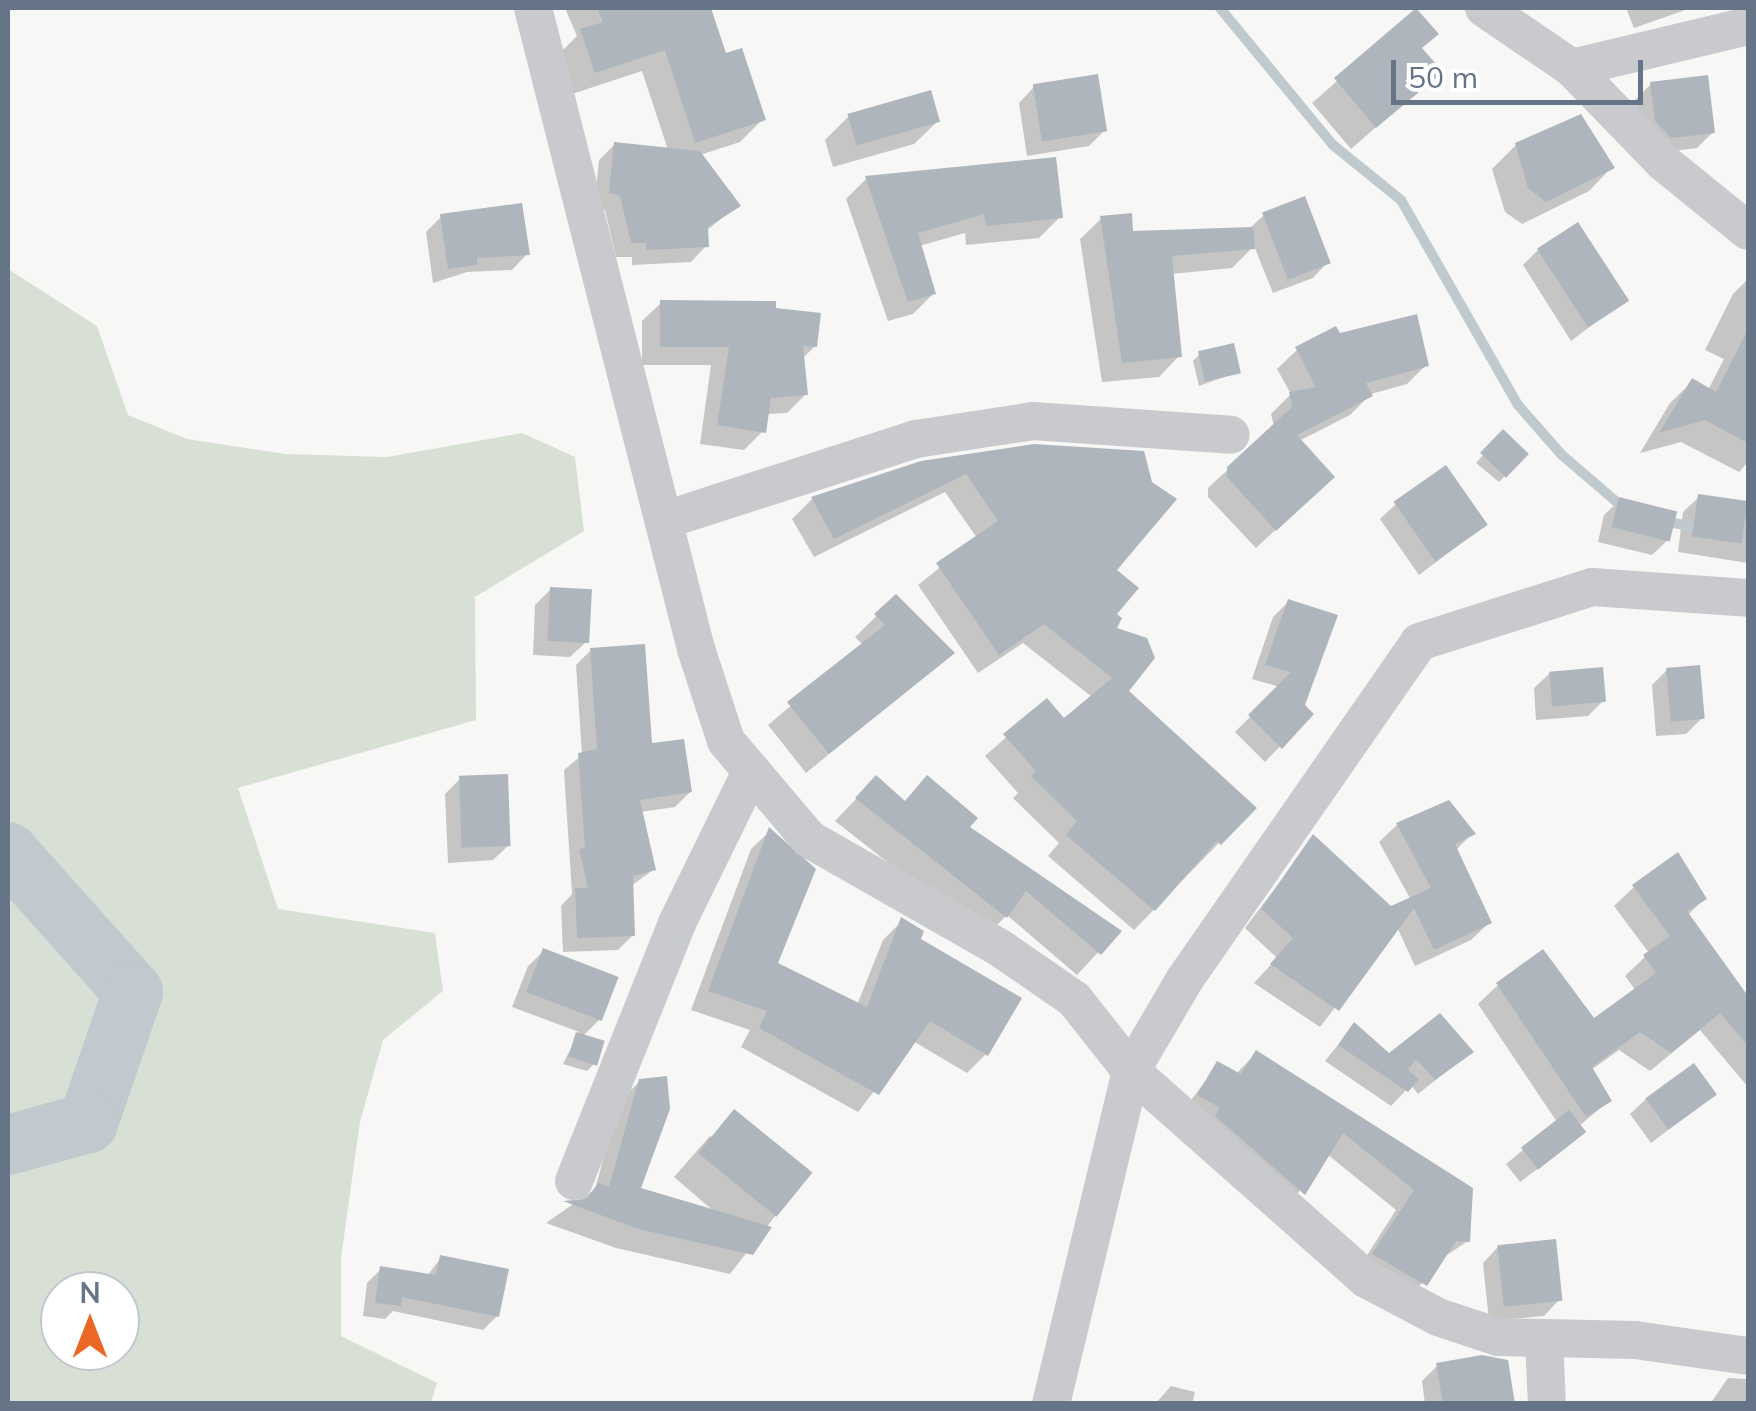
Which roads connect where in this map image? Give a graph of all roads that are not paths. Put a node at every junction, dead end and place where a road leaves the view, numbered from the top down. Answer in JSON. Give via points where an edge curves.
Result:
{"nodes":[{"id":1,"x":532,"y":8,"type":"edge"},
{"id":2,"x":1484,"y":8,"type":"edge"},
{"id":3,"x":1748,"y":26,"type":"edge"},
{"id":4,"x":1572,"y":68,"type":"junction"},
{"id":5,"x":1748,"y":231,"type":"edge"},
{"id":6,"x":1231,"y":435,"type":"dead end"},
{"id":7,"x":666,"y":520,"type":"junction"},
{"id":8,"x":1748,"y":598,"type":"edge"},
{"id":9,"x":750,"y":774,"type":"junction"},
{"id":10,"x":1131,"y":1070,"type":"junction"},
{"id":11,"x":574,"y":1181,"type":"dead end"},
{"id":12,"x":1544,"y":1341,"type":"junction"},
{"id":13,"x":1748,"y":1356,"type":"edge"},
{"id":14,"x":1052,"y":1404,"type":"edge"},
{"id":15,"x":1547,"y":1404,"type":"edge"}],
"edges":[{"from":1,"to":7,"type":"street"},
{"from":2,"to":4,"type":"street"},
{"from":3,"to":4,"type":"street"},
{"from":4,"to":5,"type":"street","via":[[1663,162]]},
{"from":6,"to":7,"type":"street","via":[[1033,421],[916,439]]},
{"from":7,"to":9,"type":"street","via":[[726,741]]},
{"from":8,"to":10,"type":"street","via":[[1592,587],[1418,642],[1185,980]]},
{"from":9,"to":10,"type":"street","via":[[808,839],[1000,948],[1074,999]]},
{"from":9,"to":11,"type":"street","via":[[677,923]]},
{"from":10,"to":12,"type":"street","via":[[1366,1279],[1466,1329]]},
{"from":10,"to":14,"type":"street"},
{"from":12,"to":13,"type":"street","via":[[1635,1340]]},
{"from":12,"to":15,"type":"street"}]}
